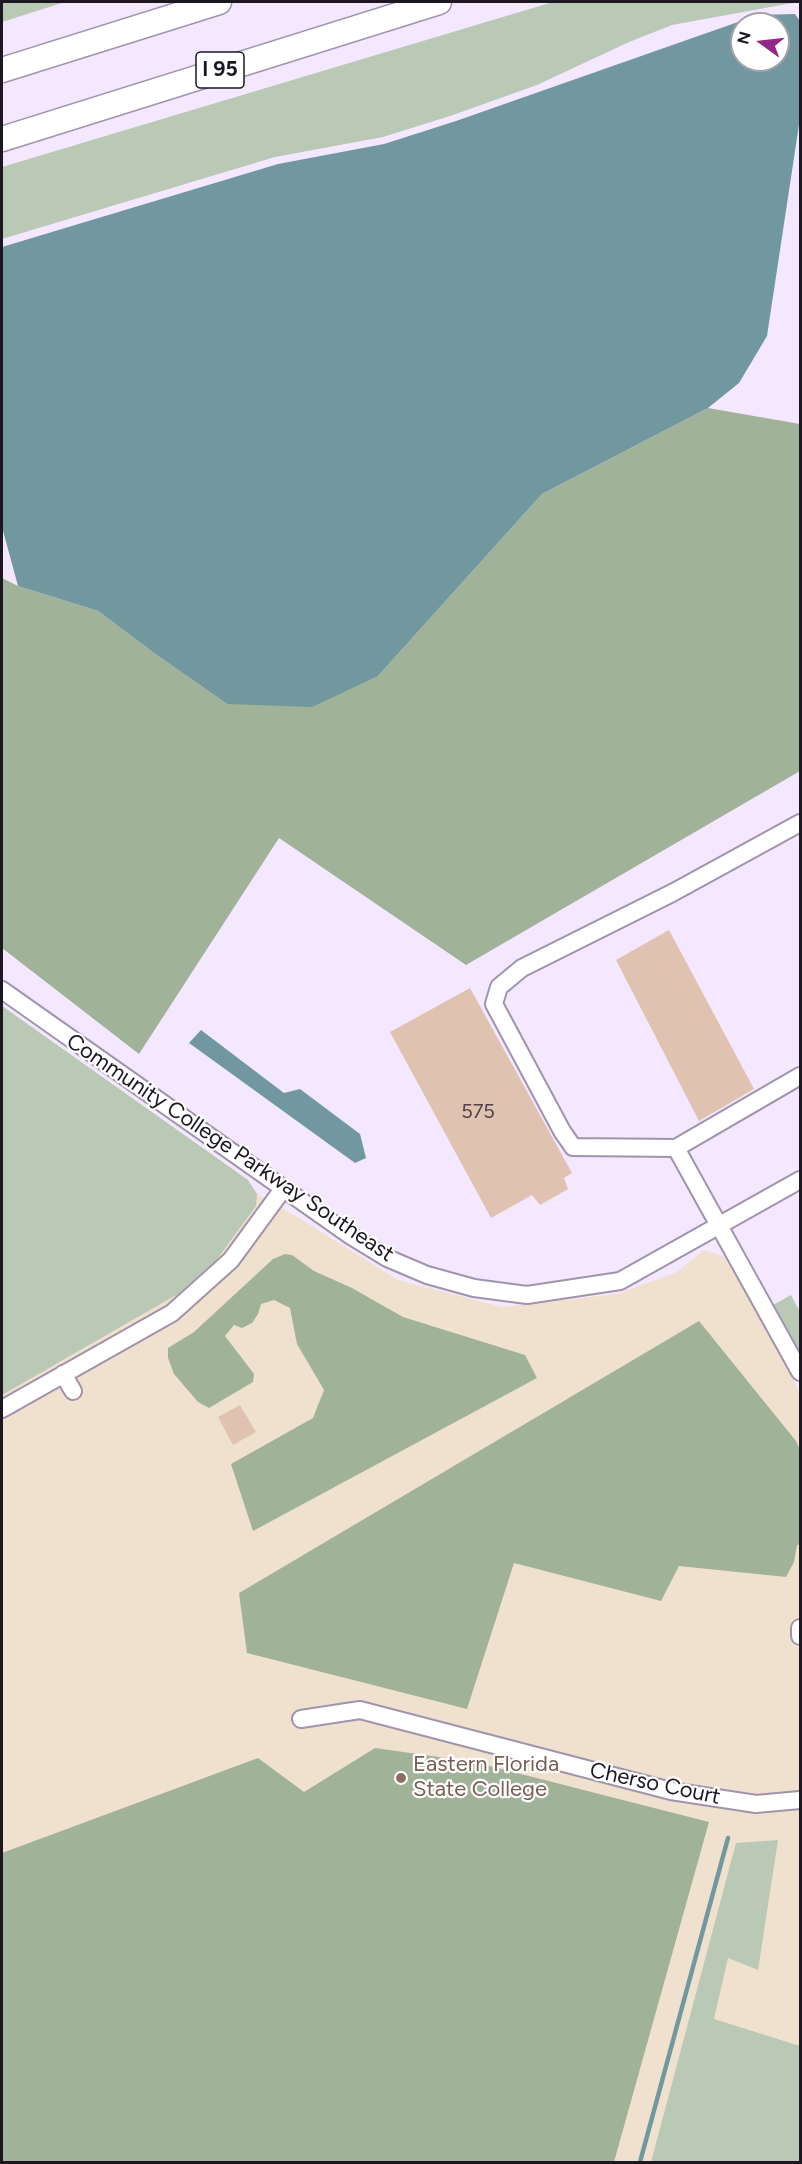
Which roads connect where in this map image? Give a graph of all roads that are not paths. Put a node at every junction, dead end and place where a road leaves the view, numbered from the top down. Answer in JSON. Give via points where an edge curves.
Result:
{"nodes":[{"id":1,"x":219,"y":2,"type":"edge"},
{"id":2,"x":439,"y":2,"type":"edge"},
{"id":3,"x":2,"y":70,"type":"edge"},
{"id":4,"x":2,"y":139,"type":"edge"},
{"id":5,"x":801,"y":823,"type":"edge"},
{"id":6,"x":2,"y":990,"type":"edge"},
{"id":7,"x":801,"y":1076,"type":"edge"},
{"id":8,"x":676,"y":1148,"type":"junction"},
{"id":9,"x":801,"y":1180,"type":"edge"},
{"id":10,"x":283,"y":1189,"type":"junction"},
{"id":11,"x":720,"y":1225,"type":"junction"},
{"id":12,"x":801,"y":1372,"type":"edge"},
{"id":13,"x":63,"y":1374,"type":"junction"},
{"id":14,"x":73,"y":1391,"type":"dead end"},
{"id":15,"x":2,"y":1409,"type":"edge"},
{"id":16,"x":801,"y":1628,"type":"edge"},
{"id":17,"x":801,"y":1636,"type":"edge"},
{"id":18,"x":301,"y":1719,"type":"dead end"},
{"id":19,"x":801,"y":1800,"type":"edge"}],
"edges":[{"from":1,"to":3,"type":"highway"},
{"from":2,"to":4,"type":"highway","number":"I 95"},
{"from":5,"to":8,"type":"street","via":[[522,968],[499,987],[494,1004],[573,1147]]},
{"from":6,"to":10,"type":"street","name":"Community College Parkway Southeast"},
{"from":7,"to":8,"type":"street"},
{"from":8,"to":11,"type":"street"},
{"from":9,"to":11,"type":"street","name":"Community College Parkway Southeast"},
{"from":10,"to":11,"type":"street","name":"Community College Parkway Southeast","via":[[387,1258],[427,1275],[527,1295],[620,1281]]},
{"from":10,"to":13,"type":"street","via":[[231,1260],[172,1313]]},
{"from":11,"to":12,"type":"street"},
{"from":13,"to":14,"type":"street"},
{"from":13,"to":15,"type":"street"},
{"from":16,"to":17,"type":"street"},
{"from":18,"to":19,"type":"street","name":"Cherso Court","via":[[360,1710],[671,1791],[756,1804]]}]}
